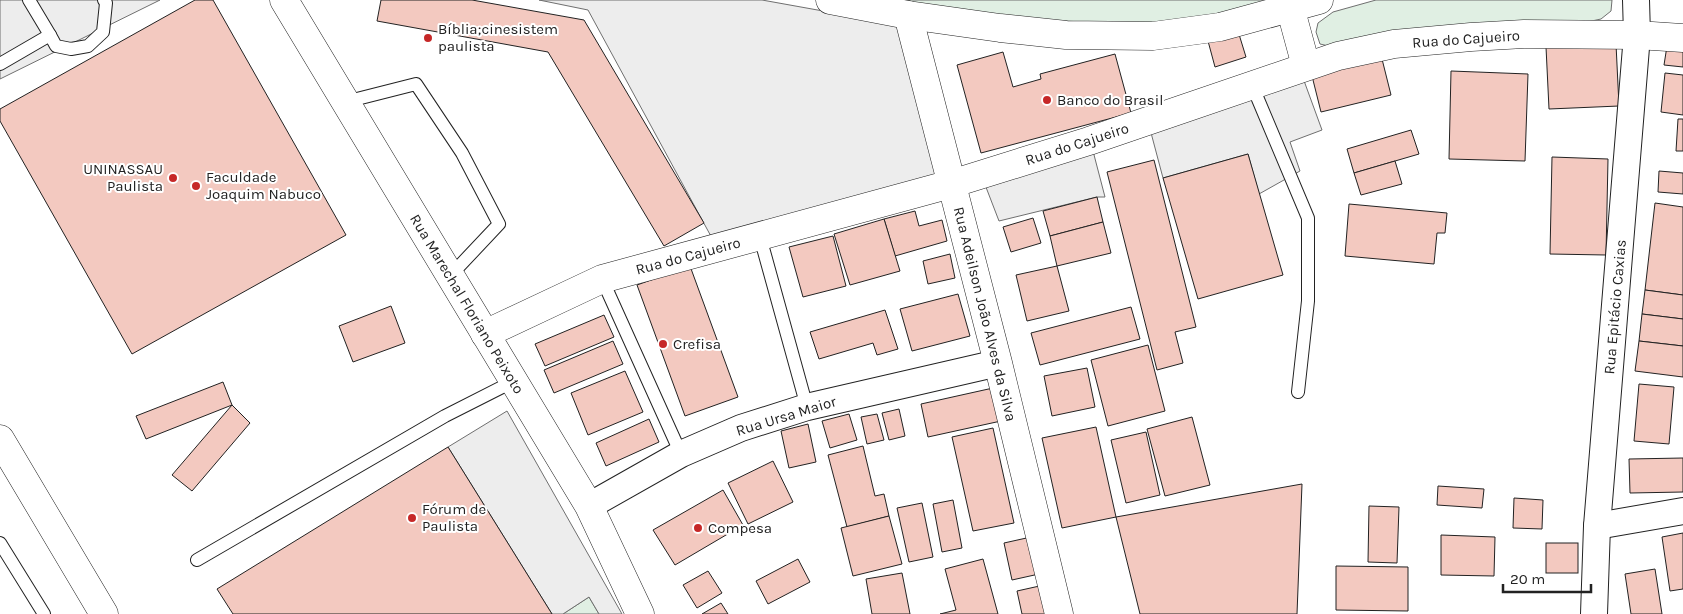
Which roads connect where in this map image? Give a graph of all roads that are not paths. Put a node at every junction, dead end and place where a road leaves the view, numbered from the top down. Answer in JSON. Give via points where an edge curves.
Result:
{"nodes":[{"id":1,"x":30,"y":0,"type":"edge"},
{"id":2,"x":104,"y":0,"type":"edge"},
{"id":3,"x":284,"y":0,"type":"edge"},
{"id":4,"x":830,"y":0,"type":"edge"},
{"id":5,"x":1319,"y":0,"type":"edge"},
{"id":6,"x":1636,"y":0,"type":"edge"},
{"id":7,"x":1290,"y":7,"type":"junction"},
{"id":8,"x":908,"y":16,"type":"junction"},
{"id":9,"x":50,"y":34,"type":"junction"},
{"id":10,"x":1637,"y":35,"type":"junction"},
{"id":11,"x":1683,"y":38,"type":"edge"},
{"id":12,"x":0,"y":64,"type":"edge"},
{"id":13,"x":1306,"y":66,"type":"junction"},
{"id":14,"x":1252,"y":85,"type":"junction"},
{"id":15,"x":345,"y":102,"type":"junction"},
{"id":16,"x":951,"y":184,"type":"junction"},
{"id":17,"x":760,"y":237,"type":"junction"},
{"id":18,"x":450,"y":276,"type":"junction"},
{"id":19,"x":602,"y":279,"type":"junction"},
{"id":20,"x":485,"y":334,"type":"junction"},
{"id":21,"x":998,"y":363,"type":"junction"},
{"id":22,"x":514,"y":381,"type":"junction"},
{"id":23,"x":1298,"y":392,"type":"dead end"},
{"id":24,"x":807,"y":407,"type":"junction"},
{"id":25,"x":0,"y":439,"type":"edge"},
{"id":26,"x":681,"y":454,"type":"junction"},
{"id":27,"x":589,"y":506,"type":"junction"},
{"id":28,"x":1683,"y":511,"type":"edge"},
{"id":29,"x":1598,"y":526,"type":"junction"},
{"id":30,"x":0,"y":543,"type":"edge"},
{"id":31,"x":197,"y":560,"type":"dead end"},
{"id":32,"x":44,"y":614,"type":"edge"},
{"id":33,"x":104,"y":614,"type":"edge"},
{"id":34,"x":640,"y":614,"type":"edge"},
{"id":35,"x":1059,"y":614,"type":"edge"},
{"id":36,"x":1594,"y":614,"type":"edge"}],
"edges":[{"from":1,"to":9,"type":"lane"},
{"from":2,"to":9,"type":"lane","via":[[103,32],[88,46],[71,49],[56,46]]},
{"from":3,"to":15,"type":"main road","name":"Rua Marechal Floriano Peixoto"},
{"from":4,"to":8,"type":"main road"},
{"from":5,"to":7,"type":"main road"},
{"from":6,"to":10,"type":"street","name":"Rua Epitácio Caxias"},
{"from":7,"to":8,"type":"main road","via":[[1220,27],[1153,36],[1066,35]]},
{"from":7,"to":13,"type":"main road"},
{"from":8,"to":16,"type":"main road","name":"Rua Adeilson João Alves da Silva"},
{"from":9,"to":12,"type":"lane"},
{"from":10,"to":11,"type":"main road","name":"Rua do Cajueiro"},
{"from":10,"to":13,"type":"main road","name":"Rua do Cajueiro","via":[[1524,34],[1394,44]]},
{"from":10,"to":29,"type":"street","name":"Rua Epitácio Caxias"},
{"from":13,"to":14,"type":"main road","name":"Rua do Cajueiro"},
{"from":14,"to":16,"type":"main road","name":"Rua do Cajueiro","via":[[1089,142]]},
{"from":14,"to":23,"type":"lane","via":[[1308,218],[1308,302]]},
{"from":15,"to":18,"type":"main road","name":"Rua Marechal Floriano Peixoto"},
{"from":15,"to":18,"type":"lane","via":[[416,84],[462,153],[499,224]]},
{"from":16,"to":17,"type":"main road","name":"Rua do Cajueiro"},
{"from":16,"to":21,"type":"main road","name":"Rua Adeilson João Alves da Silva"},
{"from":17,"to":19,"type":"main road","name":"Rua do Cajueiro"},
{"from":17,"to":24,"type":"lane"},
{"from":18,"to":20,"type":"main road","name":"Rua Marechal Floriano Peixoto"},
{"from":19,"to":20,"type":"main road","name":"Rua do Cajueiro"},
{"from":19,"to":26,"type":"lane"},
{"from":20,"to":22,"type":"main road","name":"Rua Marechal Floriano Peixoto"},
{"from":21,"to":24,"type":"street","name":"Rua Ursa Maior"},
{"from":21,"to":35,"type":"main road","name":"Rua Adeilson João Alves da Silva"},
{"from":22,"to":27,"type":"main road","name":"Rua Marechal Floriano Peixoto"},
{"from":22,"to":31,"type":"lane","via":[[446,416]]},
{"from":24,"to":26,"type":"street","name":"Rua Ursa Maior","via":[[741,428]]},
{"from":25,"to":33,"type":"main road"},
{"from":26,"to":27,"type":"street","name":"Rua Ursa Maior"},
{"from":27,"to":34,"type":"main road","name":"Rua Marechal Floriano Peixoto"},
{"from":28,"to":29,"type":"street"},
{"from":29,"to":36,"type":"street","name":"Rua Epitácio Caxias"},
{"from":30,"to":32,"type":"lane"}]}
